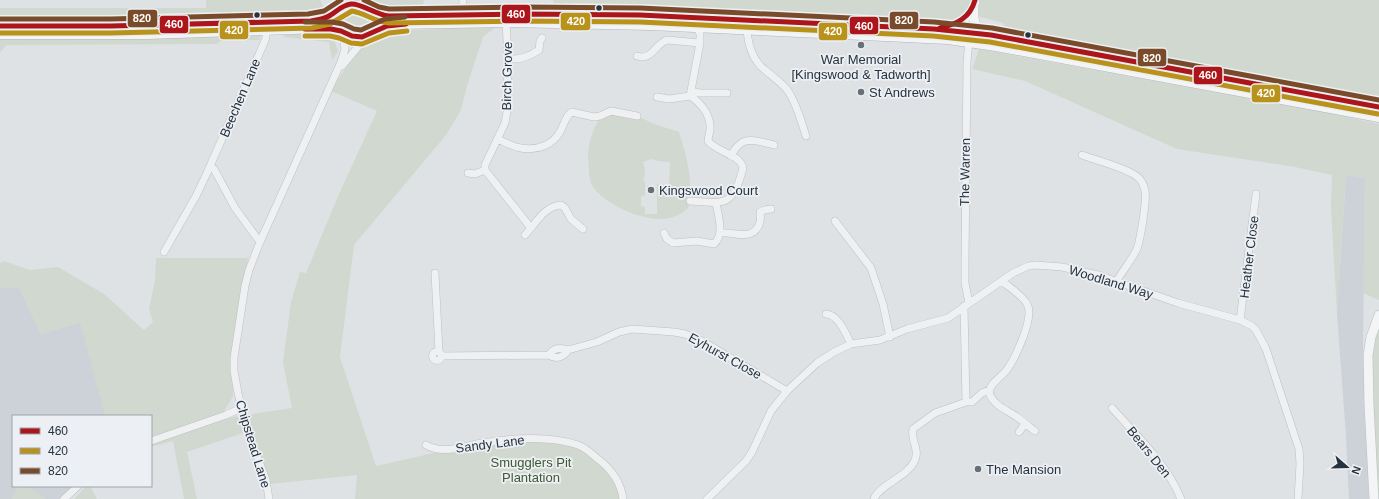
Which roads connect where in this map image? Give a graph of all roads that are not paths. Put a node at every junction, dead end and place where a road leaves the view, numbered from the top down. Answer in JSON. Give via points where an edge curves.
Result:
{"nodes":[{"id":1,"x":463,"y":0,"type":"edge"},
{"id":2,"x":975,"y":1,"type":"edge"},
{"id":3,"x":342,"y":7,"type":"junction"},
{"id":4,"x":368,"y":10,"type":"junction"},
{"id":5,"x":462,"y":16,"type":"junction"},
{"id":6,"x":506,"y":22,"type":"junction"},
{"id":7,"x":0,"y":26,"type":"edge"},
{"id":8,"x":697,"y":27,"type":"junction"},
{"id":9,"x":266,"y":29,"type":"junction"},
{"id":10,"x":746,"y":29,"type":"junction"},
{"id":11,"x":934,"y":29,"type":"junction"},
{"id":12,"x":342,"y":32,"type":"junction"},
{"id":13,"x":0,"y":34,"type":"edge"},
{"id":14,"x":369,"y":34,"type":"junction"},
{"id":15,"x":989,"y":35,"type":"junction"},
{"id":16,"x":542,"y":38,"type":"dead end"},
{"id":17,"x":970,"y":41,"type":"junction"},
{"id":18,"x":700,"y":43,"type":"junction"},
{"id":19,"x":637,"y":56,"type":"dead end"},
{"id":20,"x":508,"y":58,"type":"junction"},
{"id":21,"x":337,"y":72,"type":"junction"},
{"id":22,"x":727,"y":93,"type":"dead end"},
{"id":23,"x":691,"y":94,"type":"junction"},
{"id":24,"x":657,"y":97,"type":"dead end"},
{"id":25,"x":1379,"y":107,"type":"edge"},
{"id":26,"x":637,"y":116,"type":"dead end"},
{"id":27,"x":1379,"y":116,"type":"edge"},
{"id":28,"x":806,"y":136,"type":"dead end"},
{"id":29,"x":498,"y":139,"type":"junction"},
{"id":30,"x":774,"y":145,"type":"dead end"},
{"id":31,"x":1082,"y":155,"type":"dead end"},
{"id":32,"x":731,"y":156,"type":"junction"},
{"id":33,"x":210,"y":166,"type":"junction"},
{"id":34,"x":485,"y":170,"type":"junction"},
{"id":35,"x":468,"y":173,"type":"dead end"},
{"id":36,"x":1256,"y":194,"type":"dead end"},
{"id":37,"x":690,"y":201,"type":"dead end"},
{"id":38,"x":716,"y":203,"type":"junction"},
{"id":39,"x":771,"y":209,"type":"dead end"},
{"id":40,"x":835,"y":221,"type":"dead end"},
{"id":41,"x":530,"y":228,"type":"junction"},
{"id":42,"x":584,"y":229,"type":"dead end"},
{"id":43,"x":664,"y":233,"type":"dead end"},
{"id":44,"x":720,"y":233,"type":"junction"},
{"id":45,"x":525,"y":234,"type":"dead end"},
{"id":46,"x":260,"y":242,"type":"junction"},
{"id":47,"x":164,"y":252,"type":"dead end"},
{"id":48,"x":435,"y":273,"type":"dead end"},
{"id":49,"x":1002,"y":281,"type":"junction"},
{"id":50,"x":1116,"y":282,"type":"junction"},
{"id":51,"x":966,"y":304,"type":"junction"},
{"id":52,"x":826,"y":314,"type":"dead end"},
{"id":53,"x":1379,"y":315,"type":"edge"},
{"id":54,"x":1240,"y":320,"type":"junction"},
{"id":55,"x":890,"y":337,"type":"junction"},
{"id":56,"x":851,"y":344,"type":"junction"},
{"id":57,"x":989,"y":390,"type":"junction"},
{"id":58,"x":787,"y":391,"type":"junction"},
{"id":59,"x":966,"y":402,"type":"junction"},
{"id":60,"x":241,"y":408,"type":"junction"},
{"id":61,"x":1112,"y":408,"type":"dead end"},
{"id":62,"x":1026,"y":424,"type":"junction"},
{"id":63,"x":1035,"y":431,"type":"dead end"},
{"id":64,"x":1019,"y":432,"type":"dead end"},
{"id":65,"x":152,"y":440,"type":"edge"},
{"id":66,"x":426,"y":445,"type":"dead end"},
{"id":67,"x":77,"y":487,"type":"edge"},
{"id":68,"x":64,"y":499,"type":"edge"},
{"id":69,"x":270,"y":499,"type":"edge"},
{"id":70,"x":623,"y":499,"type":"edge"},
{"id":71,"x":707,"y":499,"type":"edge"},
{"id":72,"x":874,"y":499,"type":"edge"},
{"id":73,"x":1181,"y":499,"type":"edge"},
{"id":74,"x":1298,"y":499,"type":"edge"},
{"id":75,"x":1374,"y":499,"type":"edge"}],
"edges":[{"from":1,"to":5,"type":"street"},
{"from":2,"to":11,"type":"main road","via":[[965,19],[953,26]]},
{"from":2,"to":15,"type":"main road","via":[[976,27]]},
{"from":3,"to":4,"type":"highway","via":[[353,4]]},
{"from":3,"to":7,"type":"highway","via":[[327,18],[316,21]]},
{"from":3,"to":12,"type":"highway","via":[[337,19]]},
{"from":4,"to":5,"type":"highway","via":[[392,16]]},
{"from":4,"to":14,"type":"highway","via":[[374,21]]},
{"from":5,"to":11,"type":"highway","via":[[640,15]]},
{"from":6,"to":8,"type":"highway"},
{"from":6,"to":14,"type":"highway","via":[[396,24]]},
{"from":6,"to":20,"type":"street","name":"Birch Grove"},
{"from":8,"to":10,"type":"highway"},
{"from":8,"to":18,"type":"street"},
{"from":9,"to":12,"type":"highway","via":[[322,28]]},
{"from":9,"to":13,"type":"highway","via":[[147,34]]},
{"from":9,"to":33,"type":"street","name":"Beechen Lane","via":[[264,43]]},
{"from":10,"to":17,"type":"highway"},
{"from":10,"to":28,"type":"street","via":[[747,41],[754,57],[788,92]]},
{"from":11,"to":15,"type":"highway"},
{"from":12,"to":14,"type":"highway","via":[[357,37]]},
{"from":12,"to":21,"type":"street","name":"Chipstead Lane","via":[[344,52]]},
{"from":14,"to":21,"type":"street","name":"Chipstead Lane"},
{"from":15,"to":25,"type":"highway"},
{"from":16,"to":20,"type":"street","via":[[539,50],[530,56]]},
{"from":17,"to":27,"type":"highway"},
{"from":17,"to":51,"type":"street","name":"The Warren","via":[[967,62],[964,263]]},
{"from":18,"to":19,"type":"street","via":[[667,40],[648,56]]},
{"from":18,"to":23,"type":"street"},
{"from":20,"to":29,"type":"street","name":"Birch Grove","via":[[507,112]]},
{"from":21,"to":46,"type":"street","name":"Chipstead Lane"},
{"from":22,"to":23,"type":"street"},
{"from":23,"to":24,"type":"street","via":[[669,99]]},
{"from":23,"to":32,"type":"street","via":[[710,121],[709,144]]},
{"from":26,"to":29,"type":"street","via":[[611,111],[600,116],[572,112],[568,114],[556,138],[536,148],[520,148]]},
{"from":29,"to":34,"type":"street","name":"Birch Grove"},
{"from":30,"to":32,"type":"street","via":[[754,140],[746,141],[738,145]]},
{"from":31,"to":50,"type":"street","via":[[1136,175],[1145,191],[1136,251]]},
{"from":32,"to":38,"type":"street","via":[[742,164],[742,171],[733,195],[725,202]]},
{"from":33,"to":46,"type":"street","via":[[235,208]]},
{"from":33,"to":47,"type":"street","name":"Beechen Lane"},
{"from":34,"to":35,"type":"street","via":[[475,174]]},
{"from":34,"to":41,"type":"street"},
{"from":36,"to":54,"type":"street","name":"Heather Close"},
{"from":37,"to":38,"type":"street"},
{"from":38,"to":44,"type":"street"},
{"from":39,"to":44,"type":"street","via":[[760,212],[759,224],[750,234]]},
{"from":40,"to":55,"type":"street","via":[[870,268],[883,304]]},
{"from":41,"to":42,"type":"street","via":[[544,212],[555,205],[561,205],[571,219]]},
{"from":41,"to":45,"type":"street"},
{"from":43,"to":44,"type":"street","via":[[673,243],[697,241],[712,244],[716,243]]},
{"from":46,"to":60,"type":"street","name":"Chipstead Lane","via":[[245,286],[234,358]]},
{"from":48,"to":58,"type":"street","name":"Eyhurst Close","via":[[441,354],[557,358],[568,350],[597,342],[625,330],[674,332],[702,341]]},
{"from":49,"to":50,"type":"street","name":"Woodland Way","via":[[1020,269],[1036,265],[1080,271]]},
{"from":49,"to":51,"type":"street","name":"Woodland Way"},
{"from":49,"to":57,"type":"street","via":[[1028,305],[1029,321],[1023,339],[1006,370],[994,381]]},
{"from":50,"to":54,"type":"street","name":"Woodland Way"},
{"from":51,"to":55,"type":"street","name":"Woodland Way","via":[[948,318],[907,329]]},
{"from":51,"to":59,"type":"street","name":"The Warren"},
{"from":52,"to":56,"type":"street","via":[[836,319]]},
{"from":53,"to":75,"type":"main road","via":[[1368,355]]},
{"from":54,"to":74,"type":"street","name":"Woodland Way","via":[[1252,326],[1260,337],[1291,423],[1299,449]]},
{"from":55,"to":56,"type":"street","name":"Woodland Way","via":[[875,342]]},
{"from":56,"to":58,"type":"street","name":"Woodland Way","via":[[817,363]]},
{"from":57,"to":59,"type":"street","via":[[972,402]]},
{"from":57,"to":62,"type":"street","via":[[990,398]]},
{"from":58,"to":71,"type":"street","name":"Woodland Way","via":[[770,411],[746,461]]},
{"from":59,"to":72,"type":"street","via":[[935,413],[913,429],[917,452],[912,466]]},
{"from":60,"to":65,"type":"street"},
{"from":60,"to":69,"type":"street","name":"Chipstead Lane"},
{"from":61,"to":73,"type":"street","name":"Bears Den","via":[[1169,475]]},
{"from":62,"to":63,"type":"street"},
{"from":62,"to":64,"type":"street"},
{"from":66,"to":70,"type":"street","name":"Sandy Lane","via":[[447,450],[517,438],[560,440],[579,445],[602,462],[615,476]]},
{"from":67,"to":68,"type":"street"}]}
